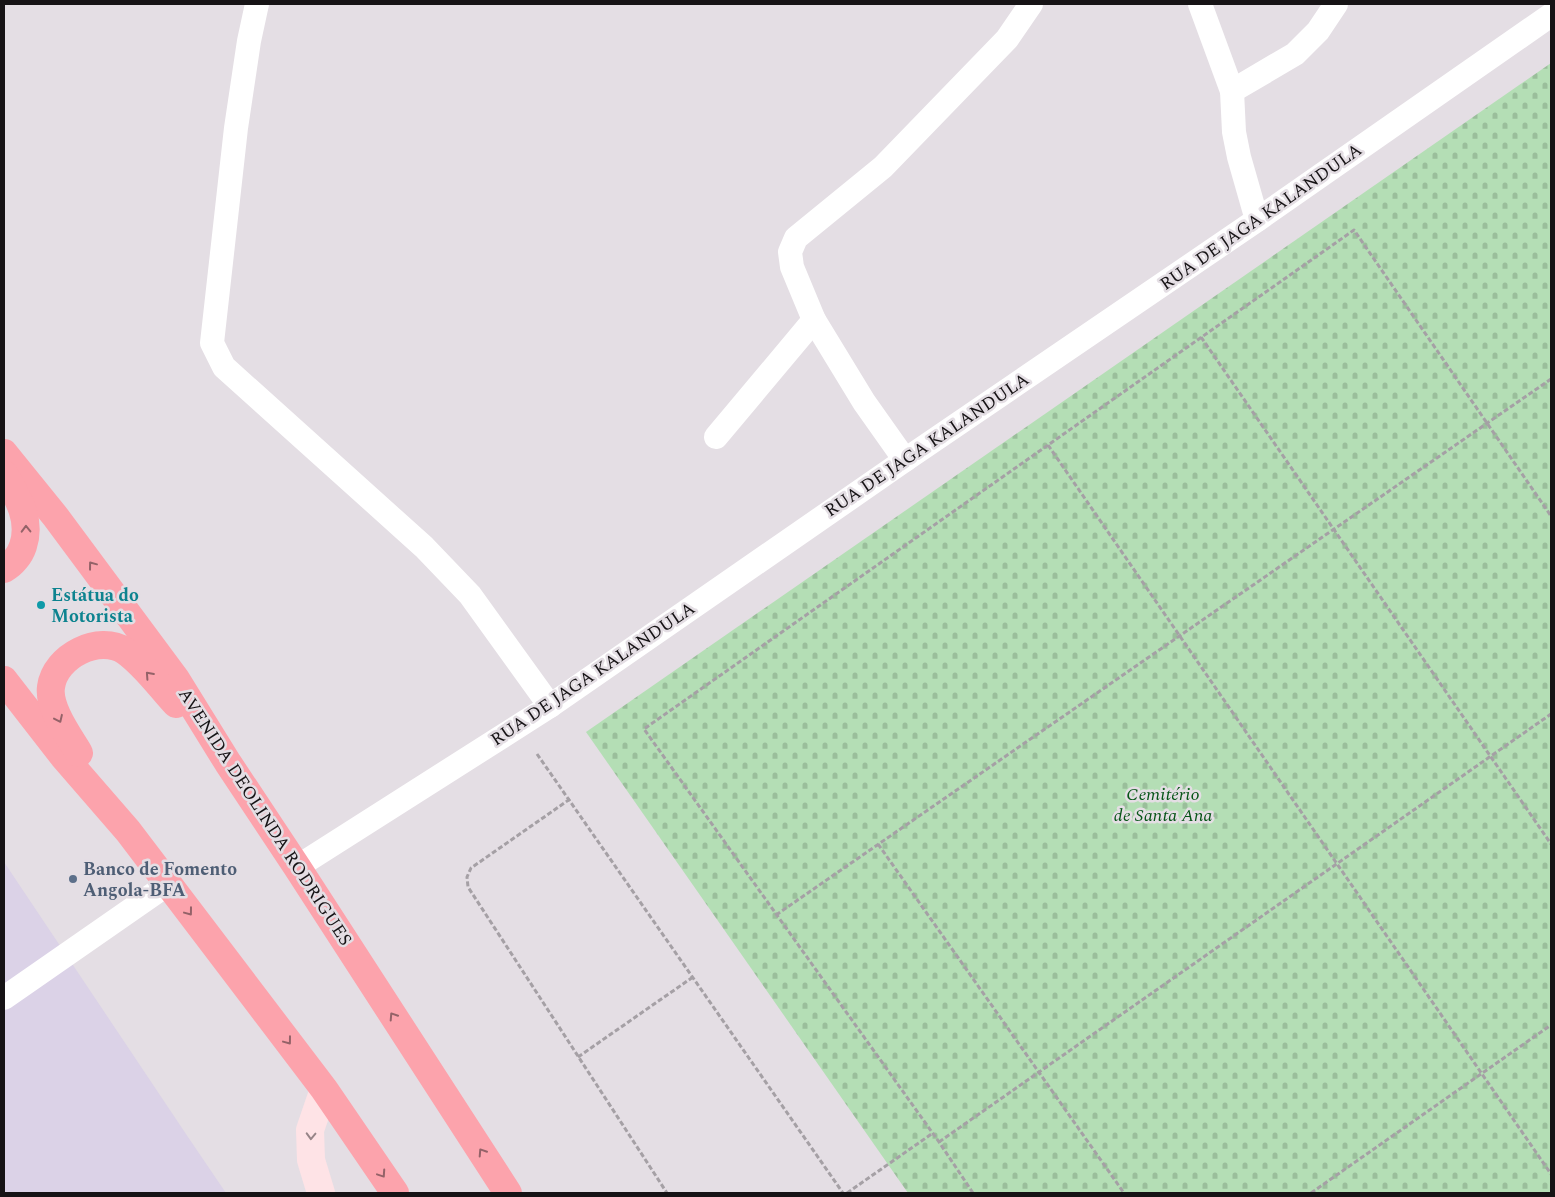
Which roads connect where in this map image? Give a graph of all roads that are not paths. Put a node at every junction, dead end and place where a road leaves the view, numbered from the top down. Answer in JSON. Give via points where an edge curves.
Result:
{"nodes":[{"id":1,"x":257,"y":4,"type":"edge"},
{"id":2,"x":1031,"y":4,"type":"edge"},
{"id":3,"x":1200,"y":4,"type":"edge"},
{"id":4,"x":1336,"y":4,"type":"edge"},
{"id":5,"x":1551,"y":15,"type":"edge"},
{"id":6,"x":1232,"y":91,"type":"junction"},
{"id":7,"x":1257,"y":220,"type":"junction"},
{"id":8,"x":814,"y":320,"type":"junction"},
{"id":9,"x":716,"y":437,"type":"dead end"},
{"id":10,"x":4,"y":453,"type":"edge"},
{"id":11,"x":905,"y":460,"type":"junction"},
{"id":12,"x":4,"y":474,"type":"edge"},
{"id":13,"x":4,"y":569,"type":"edge"},
{"id":14,"x":4,"y":680,"type":"edge"},
{"id":15,"x":550,"y":706,"type":"junction"},
{"id":16,"x":228,"y":763,"type":"junction"},
{"id":17,"x":128,"y":831,"type":"junction"},
{"id":18,"x":297,"y":867,"type":"junction"},
{"id":19,"x":168,"y":884,"type":"junction"},
{"id":20,"x":4,"y":998,"type":"edge"},
{"id":21,"x":324,"y":1089,"type":"junction"},
{"id":22,"x":320,"y":1193,"type":"edge"},
{"id":23,"x":396,"y":1193,"type":"edge"},
{"id":24,"x":508,"y":1193,"type":"edge"}],
"edges":[{"from":1,"to":15,"type":"street","via":[[236,128],[212,344],[224,367],[424,547],[470,595]]},
{"from":2,"to":8,"type":"street","via":[[1007,39],[883,167],[796,238],[790,252],[792,267]]},
{"from":3,"to":6,"type":"street"},
{"from":4,"to":6,"type":"street","via":[[1318,31],[1295,54]]},
{"from":5,"to":7,"type":"street","name":"RUA DE JAGA KALANDULA"},
{"from":6,"to":7,"type":"street","via":[[1234,132]]},
{"from":7,"to":11,"type":"street","name":"RUA DE JAGA KALANDULA"},
{"from":8,"to":9,"type":"street"},
{"from":8,"to":11,"type":"street","via":[[864,402]]},
{"from":16,"to":10,"type":"highway","name":"AVENIDA DEOLINDA RODRIGUES","one_way":true,"via":[[171,671]]},
{"from":11,"to":15,"type":"street","name":"RUA DE JAGA KALANDULA"},
{"from":13,"to":12,"type":"highway","one_way":true,"via":[[21,552],[26,536],[26,518]]},
{"from":14,"to":17,"type":"highway","via":[[63,756]]},
{"from":15,"to":18,"type":"street","name":"RUA DE JAGA KALANDULA"},
{"from":16,"to":17,"type":"highway","one_way":true,"via":[[125,651],[106,644],[71,656],[57,671],[51,687],[54,707]]},
{"from":16,"to":18,"type":"highway","name":"AVENIDA DEOLINDA RODRIGUES"},
{"from":17,"to":19,"type":"highway"},
{"from":24,"to":18,"type":"highway","name":"AVENIDA DEOLINDA RODRIGUES","one_way":true},
{"from":19,"to":20,"type":"street"},
{"from":19,"to":21,"type":"highway","one_way":true},
{"from":21,"to":22,"type":"street","one_way":true,"via":[[310,1130],[311,1160]]},
{"from":21,"to":23,"type":"highway","one_way":true}]}
